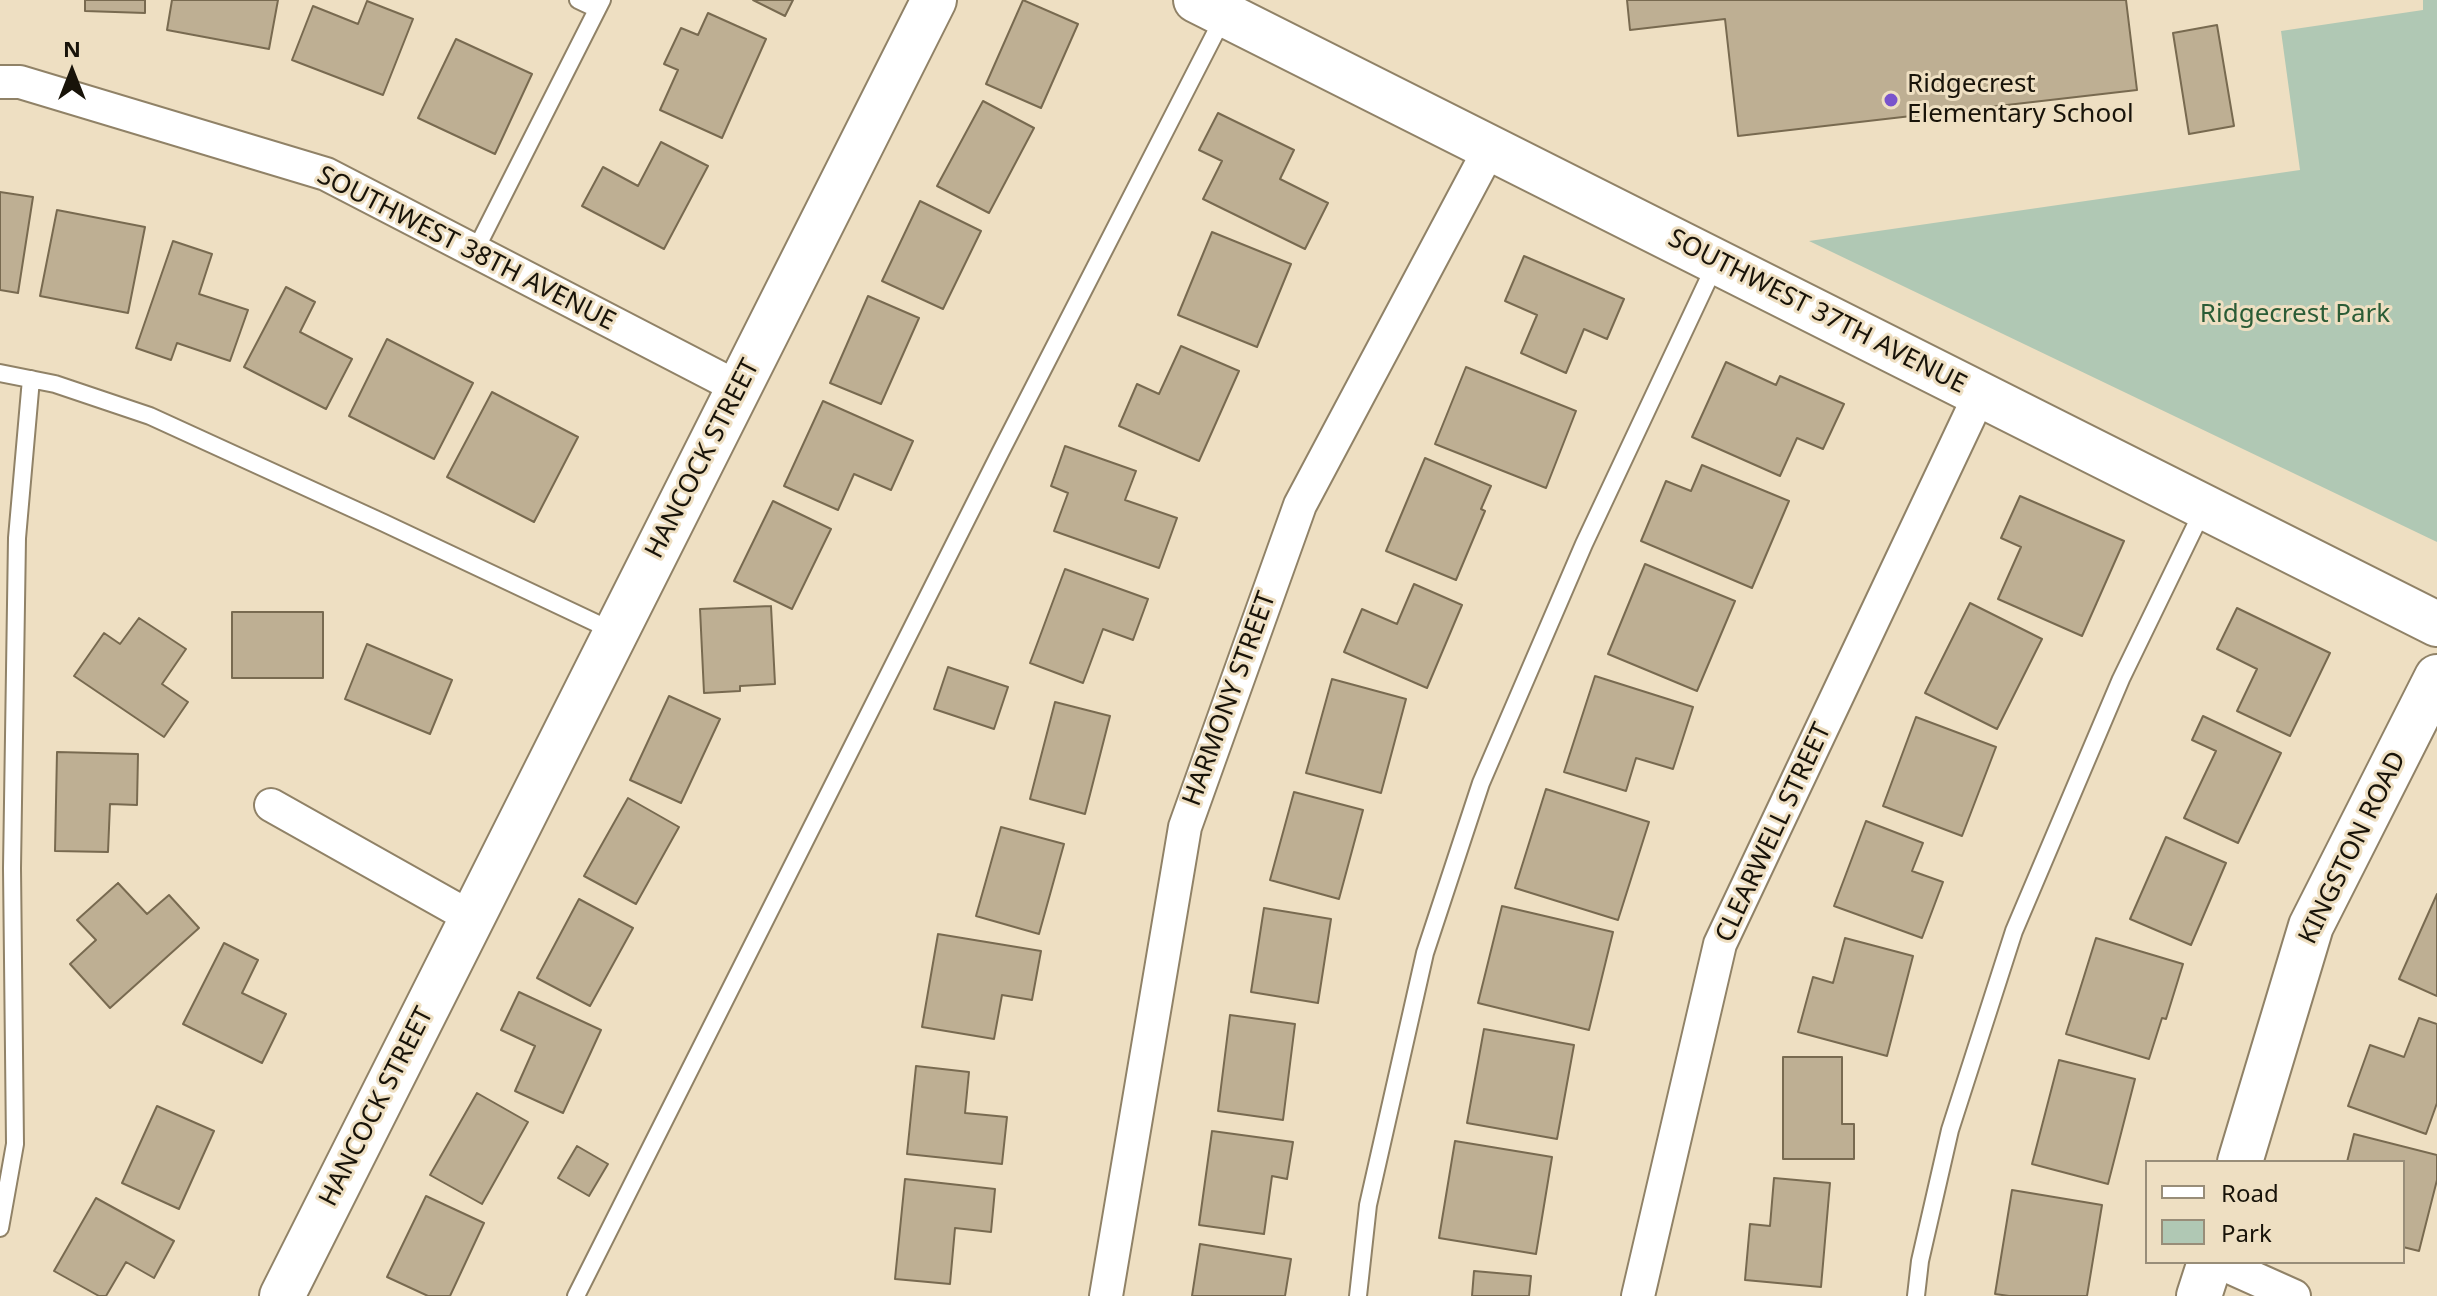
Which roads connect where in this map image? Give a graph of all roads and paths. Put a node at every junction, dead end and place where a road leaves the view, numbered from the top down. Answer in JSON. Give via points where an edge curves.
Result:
{"nodes":[{"id":1,"x":578,"y":0,"type":"edge"},
{"id":2,"x":934,"y":0,"type":"edge"},
{"id":3,"x":599,"y":4,"type":"edge"},
{"id":4,"x":1218,"y":5,"type":"edge"},
{"id":5,"x":0,"y":82,"type":"edge"},
{"id":6,"x":1490,"y":148,"type":"junction"},
{"id":7,"x":475,"y":251,"type":"junction"},
{"id":8,"x":1716,"y":261,"type":"junction"},
{"id":9,"x":0,"y":373,"type":"edge"},
{"id":10,"x":31,"y":379,"type":"junction"},
{"id":11,"x":739,"y":388,"type":"junction"},
{"id":12,"x":1980,"y":394,"type":"junction"},
{"id":13,"x":2205,"y":507,"type":"junction"},
{"id":14,"x":2437,"y":624,"type":"edge"},
{"id":15,"x":616,"y":633,"type":"junction"},
{"id":16,"x":2437,"y":677,"type":"edge"},
{"id":17,"x":271,"y":805,"type":"dead end"},
{"id":18,"x":472,"y":918,"type":"junction"},
{"id":19,"x":2241,"y":1160,"type":"edge"},
{"id":20,"x":0,"y":1228,"type":"edge"},
{"id":21,"x":2209,"y":1264,"type":"edge"},
{"id":22,"x":2222,"y":1264,"type":"edge"},
{"id":23,"x":282,"y":1296,"type":"edge"},
{"id":24,"x":576,"y":1296,"type":"edge"},
{"id":25,"x":1106,"y":1296,"type":"edge"},
{"id":26,"x":1358,"y":1296,"type":"edge"},
{"id":27,"x":1638,"y":1296,"type":"edge"},
{"id":28,"x":1916,"y":1296,"type":"edge"},
{"id":29,"x":2199,"y":1296,"type":"edge"},
{"id":30,"x":2294,"y":1296,"type":"edge"}],
"edges":[{"from":1,"to":3,"type":"lane"},
{"from":2,"to":11,"type":"street","name":"HANCOCK STREET"},
{"from":3,"to":7,"type":"lane"},
{"from":4,"to":6,"type":"street","name":"SOUTHWEST 37TH AVENUE"},
{"from":4,"to":24,"type":"lane","via":[[1000,453]]},
{"from":5,"to":7,"type":"street","name":"SOUTHWEST 38TH AVENUE","via":[[20,82],[326,174]]},
{"from":6,"to":8,"type":"street","name":"SOUTHWEST 37TH AVENUE"},
{"from":6,"to":25,"type":"street","name":"HARMONY STREET","via":[[1300,505],[1185,827]]},
{"from":7,"to":11,"type":"street","name":"SOUTHWEST 38TH AVENUE"},
{"from":8,"to":12,"type":"street","name":"SOUTHWEST 37TH AVENUE"},
{"from":8,"to":26,"type":"lane","via":[[1584,544],[1481,783],[1425,953],[1368,1205]]},
{"from":9,"to":10,"type":"lane"},
{"from":10,"to":15,"type":"lane","via":[[150,416]]},
{"from":10,"to":20,"type":"lane","via":[[17,538],[15,1144]]},
{"from":11,"to":15,"type":"street","name":"HANCOCK STREET"},
{"from":12,"to":13,"type":"street","name":"SOUTHWEST 37TH AVENUE"},
{"from":12,"to":27,"type":"street","name":"CLEARWELL STREET","via":[[1720,944]]},
{"from":13,"to":14,"type":"street","name":"SOUTHWEST 37TH AVENUE"},
{"from":13,"to":28,"type":"lane","via":[[2121,679],[2014,931],[1950,1130]]},
{"from":15,"to":18,"type":"street","name":"HANCOCK STREET"},
{"from":16,"to":19,"type":"street","name":"KINGSTON ROAD","via":[[2311,926]]},
{"from":17,"to":18,"type":"street"},
{"from":18,"to":23,"type":"street","name":"HANCOCK STREET"},
{"from":21,"to":29,"type":"street"},
{"from":22,"to":30,"type":"street"}]}
